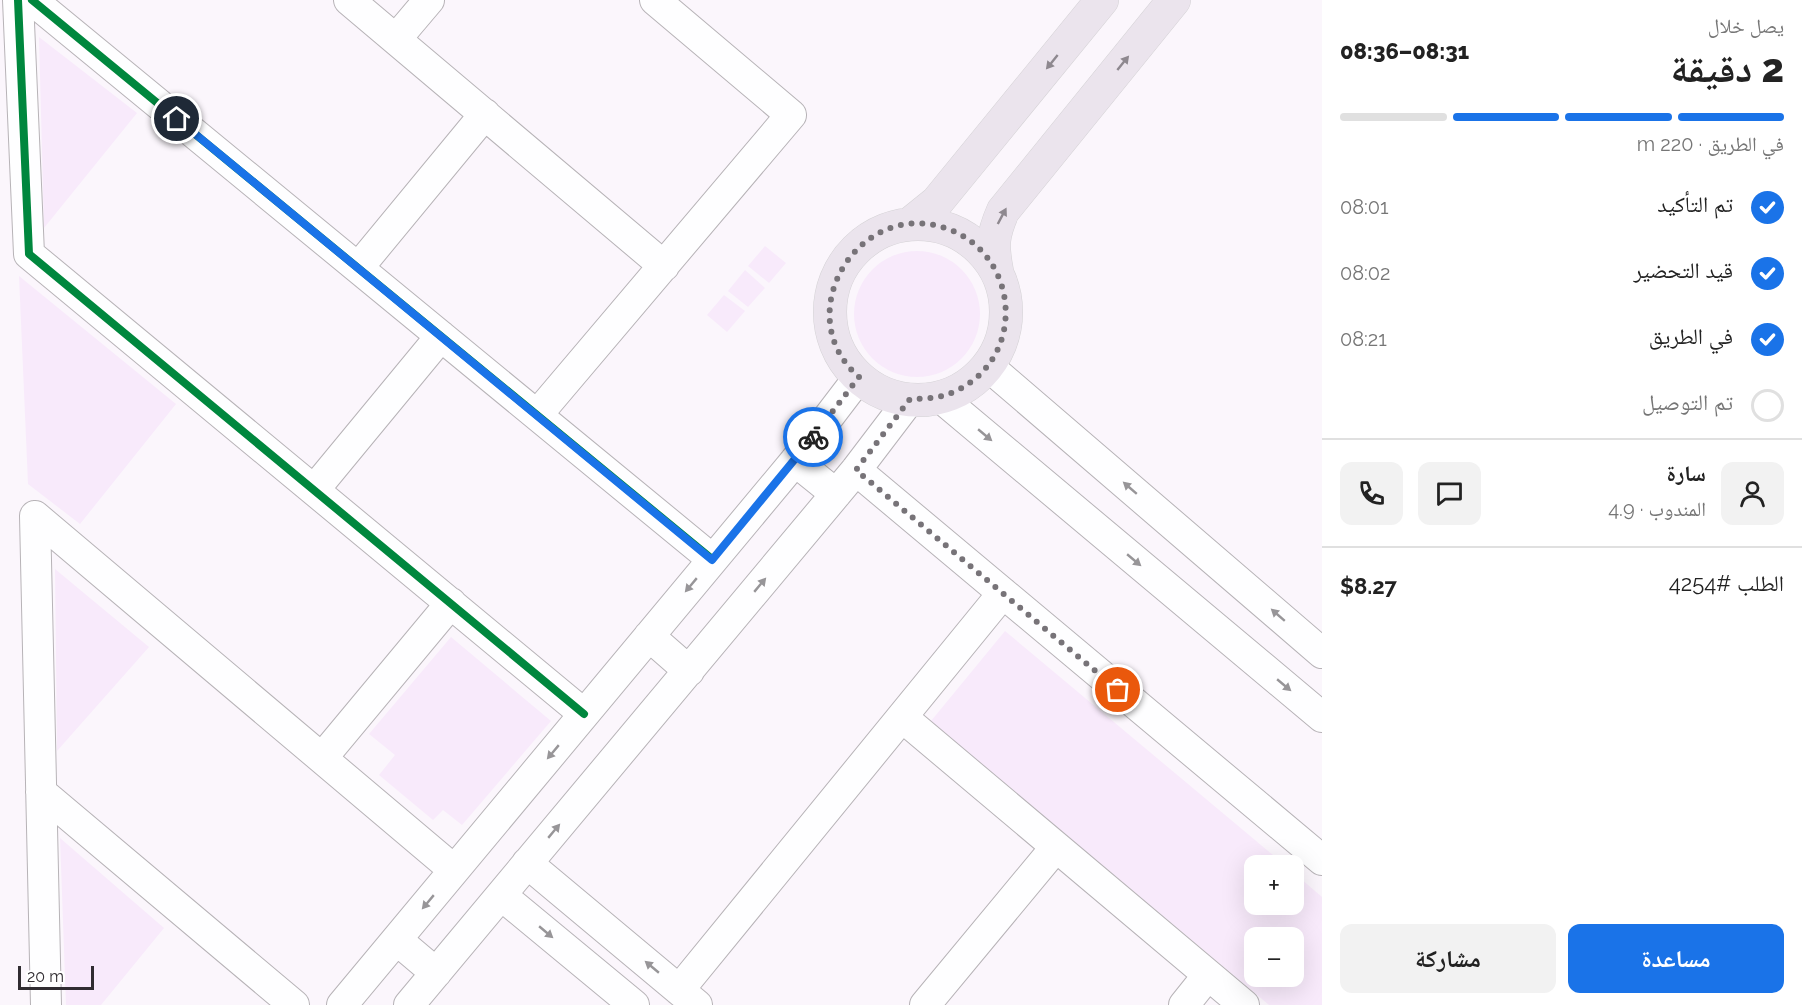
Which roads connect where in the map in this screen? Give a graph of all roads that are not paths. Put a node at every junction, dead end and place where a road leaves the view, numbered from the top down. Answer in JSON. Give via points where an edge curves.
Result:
{"nodes":[{"id":1,"x":18,"y":0,"type":"edge"},
{"id":2,"x":32,"y":0,"type":"edge"},
{"id":3,"x":349,"y":0,"type":"edge"},
{"id":4,"x":429,"y":0,"type":"edge"},
{"id":5,"x":655,"y":0,"type":"edge"},
{"id":6,"x":1102,"y":0,"type":"edge"},
{"id":7,"x":1174,"y":0,"type":"edge"},
{"id":8,"x":396,"y":39,"type":"junction"},
{"id":9,"x":485,"y":114,"type":"junction"},
{"id":10,"x":911,"y":224,"type":"junction"},
{"id":11,"x":664,"y":266,"type":"junction"},
{"id":12,"x":358,"y":268,"type":"junction"},
{"id":13,"x":997,"y":272,"type":"junction"},
{"id":14,"x":441,"y":336,"type":"junction"},
{"id":15,"x":988,"y":366,"type":"junction"},
{"id":16,"x":859,"y":377,"type":"junction"},
{"id":17,"x":925,"y":398,"type":"junction"},
{"id":18,"x":537,"y":416,"type":"junction"},
{"id":19,"x":795,"y":460,"type":"junction"},
{"id":20,"x":856,"y":470,"type":"junction"},
{"id":21,"x":314,"y":490,"type":"junction"},
{"id":22,"x":836,"y":494,"type":"junction"},
{"id":23,"x":712,"y":560,"type":"junction"},
{"id":24,"x":1003,"y":593,"type":"junction"},
{"id":25,"x":451,"y":603,"type":"junction"},
{"id":26,"x":649,"y":636,"type":"junction"},
{"id":27,"x":1322,"y":653,"type":"edge"},
{"id":28,"x":688,"y":670,"type":"junction"},
{"id":29,"x":584,"y":714,"type":"junction"},
{"id":30,"x":902,"y":717,"type":"junction"},
{"id":31,"x":1322,"y":717,"type":"edge"},
{"id":32,"x":322,"y":758,"type":"junction"},
{"id":33,"x":41,"y":792,"type":"junction"},
{"id":34,"x":1056,"y":847,"type":"junction"},
{"id":35,"x":1322,"y":860,"type":"edge"},
{"id":36,"x":527,"y":863,"type":"junction"},
{"id":37,"x":454,"y":870,"type":"junction"},
{"id":38,"x":501,"y":895,"type":"junction"},
{"id":39,"x":397,"y":940,"type":"junction"},
{"id":40,"x":436,"y":973,"type":"junction"},
{"id":41,"x":1208,"y":975,"type":"junction"},
{"id":42,"x":688,"y":998,"type":"edge"},
{"id":43,"x":46,"y":1005,"type":"edge"},
{"id":44,"x":294,"y":1005,"type":"edge"},
{"id":45,"x":342,"y":1005,"type":"edge"},
{"id":46,"x":409,"y":1005,"type":"edge"},
{"id":47,"x":634,"y":1005,"type":"edge"},
{"id":48,"x":925,"y":1005,"type":"edge"},
{"id":49,"x":1184,"y":1005,"type":"edge"},
{"id":50,"x":1244,"y":1005,"type":"edge"}],
"edges":[{"from":1,"to":21,"type":"street","via":[[29,254]]},
{"from":2,"to":12,"type":"street"},
{"from":3,"to":8,"type":"street"},
{"from":4,"to":8,"type":"street"},
{"from":5,"to":11,"type":"street","via":[[791,115]]},
{"from":6,"to":10,"type":"main road","one_way":true,"via":[[937,202]]},
{"from":13,"to":7,"type":"main road","one_way":true,"via":[[993,250],[995,230],[1003,211]]},
{"from":8,"to":9,"type":"street"},
{"from":9,"to":11,"type":"street"},
{"from":9,"to":12,"type":"street"},
{"from":10,"to":13,"type":"main road","via":[[930,224],[963,236],[983,252]]},
{"from":10,"to":16,"type":"main road","via":[[882,231],[862,243],[838,273],[830,303],[833,333],[845,361]]},
{"from":11,"to":18,"type":"street"},
{"from":12,"to":14,"type":"street"},
{"from":13,"to":15,"type":"main road","via":[[1005,295],[1007,320],[1001,344]]},
{"from":14,"to":18,"type":"street"},
{"from":14,"to":21,"type":"street"},
{"from":15,"to":17,"type":"main road","via":[[958,390]]},
{"from":27,"to":15,"type":"street","one_way":true},
{"from":16,"to":17,"type":"main road","via":[[894,396]]},
{"from":16,"to":19,"type":"street"},
{"from":17,"to":20,"type":"street"},
{"from":17,"to":31,"type":"street","one_way":true},
{"from":18,"to":23,"type":"street"},
{"from":19,"to":22,"type":"street"},
{"from":19,"to":23,"type":"street"},
{"from":20,"to":22,"type":"street"},
{"from":20,"to":24,"type":"street"},
{"from":21,"to":25,"type":"street"},
{"from":28,"to":22,"type":"street","one_way":true},
{"from":23,"to":26,"type":"street","one_way":true},
{"from":24,"to":30,"type":"street"},
{"from":24,"to":35,"type":"street"},
{"from":25,"to":29,"type":"street"},
{"from":25,"to":32,"type":"street"},
{"from":26,"to":28,"type":"street"},
{"from":26,"to":29,"type":"street"},
{"from":36,"to":28,"type":"street","one_way":true},
{"from":29,"to":37,"type":"street","one_way":true},
{"from":30,"to":34,"type":"street"},
{"from":30,"to":42,"type":"street"},
{"from":32,"to":33,"type":"street","via":[[35,516]]},
{"from":32,"to":37,"type":"street"},
{"from":33,"to":43,"type":"street"},
{"from":33,"to":44,"type":"street"},
{"from":34,"to":41,"type":"street"},
{"from":34,"to":48,"type":"street"},
{"from":36,"to":38,"type":"street"},
{"from":42,"to":36,"type":"street","one_way":true},
{"from":37,"to":39,"type":"street","one_way":true},
{"from":38,"to":40,"type":"street"},
{"from":38,"to":47,"type":"street","one_way":true},
{"from":39,"to":40,"type":"street"},
{"from":39,"to":45,"type":"street"},
{"from":40,"to":46,"type":"street"},
{"from":41,"to":49,"type":"street"},
{"from":41,"to":50,"type":"street"}]}
